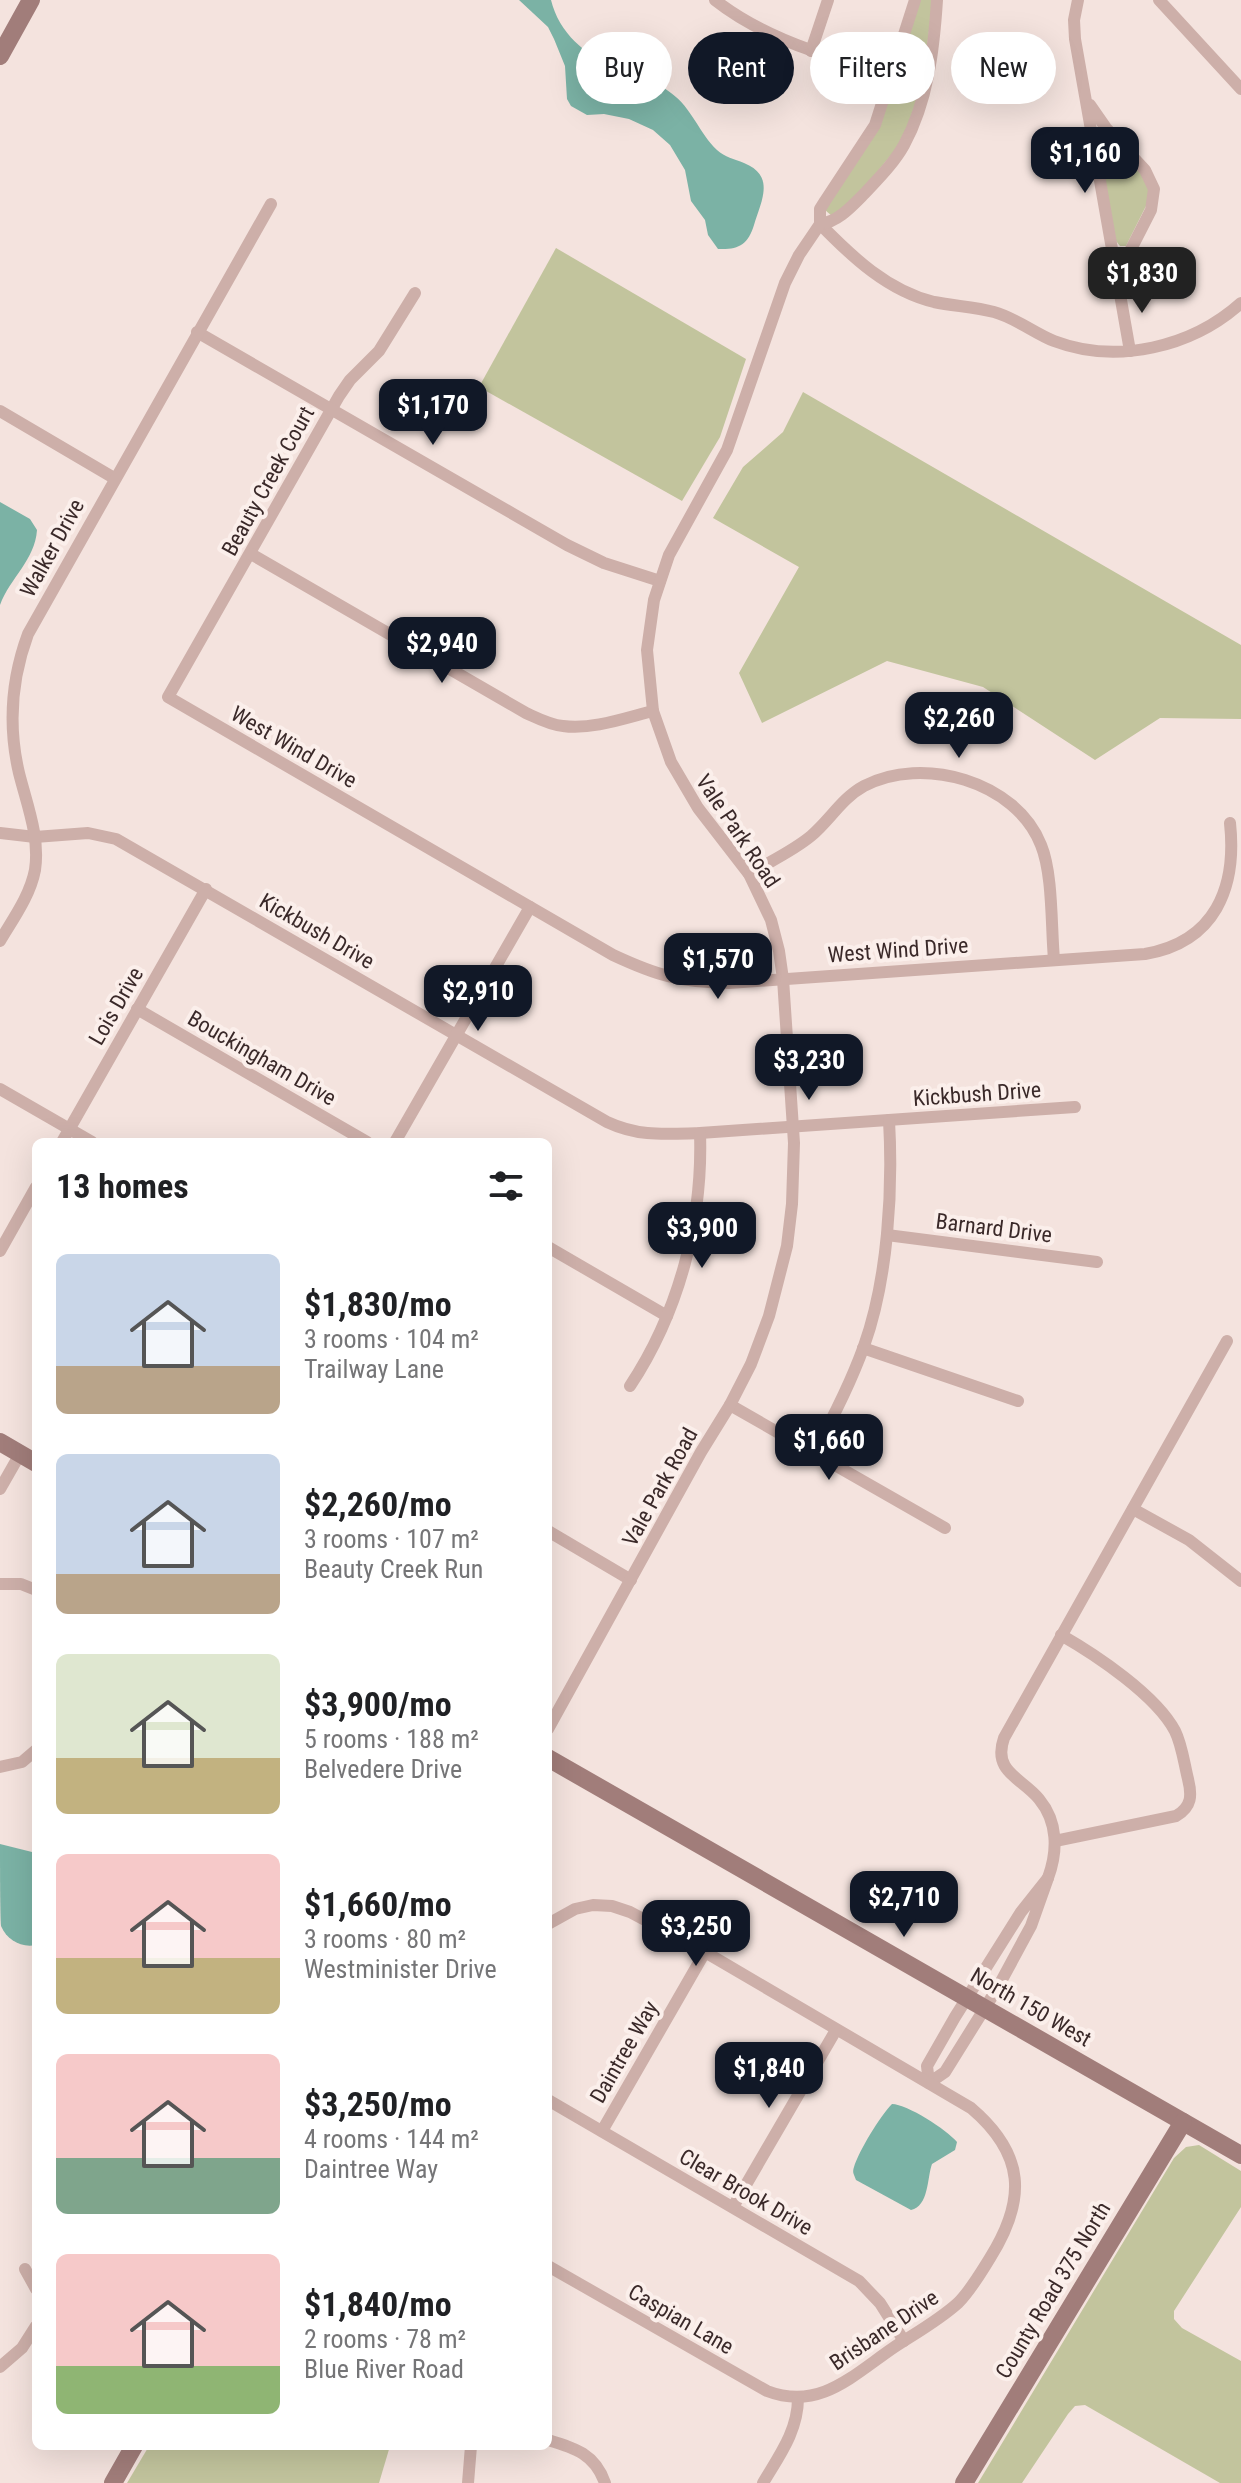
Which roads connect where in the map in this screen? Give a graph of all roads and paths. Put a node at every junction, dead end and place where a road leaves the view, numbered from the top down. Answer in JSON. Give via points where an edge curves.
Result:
{"nodes":[{"id":1,"x":31,"y":0,"type":"edge"},
{"id":2,"x":715,"y":0,"type":"edge"},
{"id":3,"x":828,"y":0,"type":"edge"},
{"id":4,"x":915,"y":0,"type":"edge"},
{"id":5,"x":937,"y":0,"type":"edge"},
{"id":6,"x":1078,"y":0,"type":"edge"},
{"id":7,"x":1159,"y":0,"type":"edge"},
{"id":8,"x":817,"y":32,"type":"edge"},
{"id":9,"x":905,"y":32,"type":"edge"},
{"id":10,"x":934,"y":32,"type":"edge"},
{"id":11,"x":810,"y":51,"type":"edge"},
{"id":12,"x":0,"y":56,"type":"edge"},
{"id":13,"x":1241,"y":89,"type":"edge"},
{"id":14,"x":1087,"y":98,"type":"junction"},
{"id":15,"x":882,"y":104,"type":"edge"},
{"id":16,"x":919,"y":104,"type":"edge"},
{"id":17,"x":271,"y":204,"type":"dead end"},
{"id":18,"x":820,"y":224,"type":"junction"},
{"id":19,"x":1119,"y":284,"type":"junction"},
{"id":20,"x":415,"y":293,"type":"dead end"},
{"id":21,"x":1241,"y":303,"type":"edge"},
{"id":22,"x":197,"y":332,"type":"junction"},
{"id":23,"x":1130,"y":351,"type":"junction"},
{"id":24,"x":332,"y":409,"type":"junction"},
{"id":25,"x":0,"y":411,"type":"edge"},
{"id":26,"x":114,"y":478,"type":"junction"},
{"id":27,"x":251,"y":554,"type":"junction"},
{"id":28,"x":660,"y":581,"type":"junction"},
{"id":29,"x":168,"y":697,"type":"joint"},
{"id":30,"x":653,"y":711,"type":"junction"},
{"id":31,"x":1230,"y":823,"type":"dead end"},
{"id":32,"x":0,"y":833,"type":"edge"},
{"id":33,"x":35,"y":837,"type":"junction"},
{"id":34,"x":749,"y":874,"type":"junction"},
{"id":35,"x":206,"y":889,"type":"junction"},
{"id":36,"x":530,"y":907,"type":"junction"},
{"id":37,"x":0,"y":941,"type":"edge"},
{"id":38,"x":1054,"y":959,"type":"junction"},
{"id":39,"x":783,"y":979,"type":"junction"},
{"id":40,"x":137,"y":1009,"type":"junction"},
{"id":41,"x":456,"y":1035,"type":"junction"},
{"id":42,"x":0,"y":1089,"type":"edge"},
{"id":43,"x":1075,"y":1107,"type":"dead end"},
{"id":44,"x":889,"y":1120,"type":"junction"},
{"id":45,"x":793,"y":1126,"type":"junction"},
{"id":46,"x":69,"y":1129,"type":"junction"},
{"id":47,"x":700,"y":1133,"type":"junction"},
{"id":48,"x":64,"y":1138,"type":"edge"},
{"id":49,"x":85,"y":1138,"type":"edge"},
{"id":50,"x":360,"y":1138,"type":"edge"},
{"id":51,"x":397,"y":1138,"type":"edge"},
{"id":52,"x":32,"y":1194,"type":"edge"},
{"id":53,"x":887,"y":1235,"type":"junction"},
{"id":54,"x":552,"y":1249,"type":"edge"},
{"id":55,"x":0,"y":1251,"type":"edge"},
{"id":56,"x":1097,"y":1262,"type":"dead end"},
{"id":57,"x":667,"y":1316,"type":"junction"},
{"id":58,"x":1227,"y":1341,"type":"dead end"},
{"id":59,"x":863,"y":1348,"type":"junction"},
{"id":60,"x":630,"y":1386,"type":"dead end"},
{"id":61,"x":1018,"y":1401,"type":"dead end"},
{"id":62,"x":730,"y":1405,"type":"junction"},
{"id":63,"x":0,"y":1442,"type":"edge"},
{"id":64,"x":814,"y":1452,"type":"junction"},
{"id":65,"x":28,"y":1458,"type":"edge"},
{"id":66,"x":0,"y":1489,"type":"edge"},
{"id":67,"x":1133,"y":1509,"type":"junction"},
{"id":68,"x":945,"y":1528,"type":"dead end"},
{"id":69,"x":552,"y":1533,"type":"edge"},
{"id":70,"x":631,"y":1580,"type":"junction"},
{"id":71,"x":1241,"y":1581,"type":"edge"},
{"id":72,"x":0,"y":1584,"type":"edge"},
{"id":73,"x":32,"y":1588,"type":"edge"},
{"id":74,"x":1061,"y":1635,"type":"junction"},
{"id":75,"x":552,"y":1722,"type":"edge"},
{"id":76,"x":32,"y":1753,"type":"edge"},
{"id":77,"x":552,"y":1760,"type":"edge"},
{"id":78,"x":0,"y":1767,"type":"edge"},
{"id":79,"x":1055,"y":1841,"type":"junction"},
{"id":80,"x":1048,"y":1878,"type":"junction"},
{"id":81,"x":552,"y":1922,"type":"edge"},
{"id":82,"x":705,"y":1952,"type":"junction"},
{"id":83,"x":967,"y":1998,"type":"junction"},
{"id":84,"x":984,"y":2008,"type":"junction"},
{"id":85,"x":836,"y":2030,"type":"junction"},
{"id":86,"x":929,"y":2083,"type":"junction"},
{"id":87,"x":552,"y":2102,"type":"edge"},
{"id":88,"x":1183,"y":2122,"type":"junction"},
{"id":89,"x":602,"y":2131,"type":"junction"},
{"id":90,"x":1241,"y":2155,"type":"edge"},
{"id":91,"x":733,"y":2207,"type":"junction"},
{"id":92,"x":552,"y":2268,"type":"edge"},
{"id":93,"x":25,"y":2269,"type":"dead end"},
{"id":94,"x":32,"y":2282,"type":"edge"},
{"id":95,"x":32,"y":2332,"type":"edge"},
{"id":96,"x":904,"y":2341,"type":"junction"},
{"id":97,"x":0,"y":2367,"type":"edge"},
{"id":98,"x":798,"y":2398,"type":"junction"},
{"id":99,"x":552,"y":2442,"type":"edge"},
{"id":100,"x":132,"y":2450,"type":"edge"},
{"id":101,"x":471,"y":2450,"type":"edge"},
{"id":102,"x":113,"y":2483,"type":"edge"},
{"id":103,"x":468,"y":2483,"type":"edge"},
{"id":104,"x":605,"y":2483,"type":"edge"},
{"id":105,"x":763,"y":2483,"type":"edge"},
{"id":106,"x":964,"y":2483,"type":"edge"}],
"edges":[{"from":1,"to":12,"type":"street"},
{"from":2,"to":11,"type":"street"},
{"from":3,"to":8,"type":"street"},
{"from":4,"to":9,"type":"street","name":"Vale Park Road"},
{"from":5,"to":10,"type":"street","name":"Vale Park Road"},
{"from":6,"to":14,"type":"street","via":[[1074,33]]},
{"from":7,"to":13,"type":"street"},
{"from":14,"to":19,"type":"street"},
{"from":14,"to":19,"type":"street","via":[[1106,128],[1145,170],[1154,189],[1152,206]]},
{"from":15,"to":18,"type":"street","name":"Vale Park Road","via":[[875,125],[820,209]]},
{"from":16,"to":18,"type":"street","name":"Vale Park Road","via":[[910,133],[889,167],[835,220]]},
{"from":17,"to":22,"type":"street","name":"Walker Drive"},
{"from":18,"to":23,"type":"street","via":[[857,261],[918,296],[997,312],[1081,349]]},
{"from":18,"to":28,"type":"street","name":"Vale Park Road","via":[[785,283],[727,450],[679,535]]},
{"from":19,"to":23,"type":"street"},
{"from":20,"to":24,"type":"street","name":"Beauty Creek Court","via":[[391,335],[350,380]]},
{"from":21,"to":23,"type":"street","via":[[1197,333]]},
{"from":22,"to":24,"type":"street"},
{"from":22,"to":26,"type":"street","name":"Walker Drive"},
{"from":24,"to":27,"type":"street","name":"Beauty Creek Court"},
{"from":24,"to":28,"type":"street","via":[[567,545]]},
{"from":25,"to":26,"type":"street"},
{"from":26,"to":33,"type":"street","name":"Walker Drive","via":[[33,622],[16,674],[14,745]]},
{"from":27,"to":29,"type":"street","name":"Beauty Creek Court"},
{"from":27,"to":30,"type":"street","via":[[546,722],[599,724]]},
{"from":28,"to":30,"type":"street","name":"Vale Park Road","via":[[647,650]]},
{"from":29,"to":36,"type":"street","name":"West Wind Drive"},
{"from":30,"to":34,"type":"street","name":"Vale Park Road","via":[[686,791]]},
{"from":31,"to":38,"type":"street","name":"West Wind Drive","via":[[1231,868],[1225,893],[1193,934],[1154,952]]},
{"from":32,"to":33,"type":"street","name":"Kickbush Drive"},
{"from":33,"to":35,"type":"street","name":"Kickbush Drive","via":[[88,833],[116,839]]},
{"from":33,"to":37,"type":"street","name":"Walker Drive","via":[[31,884]]},
{"from":34,"to":38,"type":"street","via":[[808,838],[846,798],[876,780],[909,773],[961,779],[1013,806],[1041,844]]},
{"from":34,"to":39,"type":"street","name":"Vale Park Road","via":[[771,920]]},
{"from":35,"to":40,"type":"street","name":"Lois Drive"},
{"from":35,"to":41,"type":"street","name":"Kickbush Drive"},
{"from":36,"to":39,"type":"street","name":"West Wind Drive","via":[[652,973],[690,982]]},
{"from":36,"to":41,"type":"street"},
{"from":38,"to":39,"type":"street","name":"West Wind Drive"},
{"from":39,"to":45,"type":"street","name":"Vale Park Road"},
{"from":40,"to":46,"type":"street","name":"Lois Drive"},
{"from":40,"to":50,"type":"street","name":"Bouckingham Drive"},
{"from":41,"to":47,"type":"street","name":"Kickbush Drive","via":[[627,1131]]},
{"from":41,"to":51,"type":"street"},
{"from":42,"to":46,"type":"street"},
{"from":43,"to":44,"type":"street","name":"Kickbush Drive"},
{"from":44,"to":45,"type":"street","name":"Kickbush Drive"},
{"from":44,"to":53,"type":"street"},
{"from":45,"to":47,"type":"street","name":"Kickbush Drive"},
{"from":45,"to":62,"type":"street","name":"Vale Park Road","via":[[792,1204],[781,1272],[761,1338]]},
{"from":46,"to":48,"type":"street","name":"Lois Drive"},
{"from":46,"to":49,"type":"street"},
{"from":47,"to":57,"type":"street","via":[[692,1234]]},
{"from":52,"to":55,"type":"street"},
{"from":53,"to":56,"type":"street","name":"Barnard Drive"},
{"from":53,"to":59,"type":"street"},
{"from":54,"to":57,"type":"street"},
{"from":57,"to":60,"type":"street"},
{"from":58,"to":67,"type":"street"},
{"from":59,"to":61,"type":"street"},
{"from":59,"to":64,"type":"street"},
{"from":62,"to":64,"type":"street"},
{"from":62,"to":70,"type":"street","name":"Vale Park Road"},
{"from":63,"to":65,"type":"street"},
{"from":64,"to":68,"type":"street"},
{"from":65,"to":66,"type":"street"},
{"from":67,"to":71,"type":"street","via":[[1189,1540]]},
{"from":67,"to":74,"type":"street"},
{"from":69,"to":70,"type":"street"},
{"from":70,"to":75,"type":"street","name":"Vale Park Road"},
{"from":72,"to":73,"type":"street"},
{"from":74,"to":79,"type":"street","via":[[1001,1749],[1009,1773],[1044,1806]]},
{"from":74,"to":79,"type":"street","via":[[1113,1668],[1166,1717],[1181,1745],[1191,1792],[1189,1804],[1176,1816]]},
{"from":76,"to":78,"type":"street"},
{"from":77,"to":83,"type":"street","name":"North 150 West"},
{"from":79,"to":80,"type":"street"},
{"from":80,"to":83,"type":"street"},
{"from":80,"to":84,"type":"street","via":[[1031,1926]]},
{"from":81,"to":82,"type":"street","name":"Brisbane Drive","via":[[575,1909],[612,1906]]},
{"from":82,"to":85,"type":"street","name":"Brisbane Drive"},
{"from":82,"to":89,"type":"street","name":"Daintree Way"},
{"from":83,"to":84,"type":"street","name":"North 150 West"},
{"from":83,"to":86,"type":"street","via":[[927,2066]]},
{"from":84,"to":86,"type":"street","via":[[945,2072]]},
{"from":84,"to":88,"type":"street","name":"North 150 West"},
{"from":85,"to":86,"type":"street","name":"Brisbane Drive"},
{"from":85,"to":91,"type":"street"},
{"from":86,"to":96,"type":"street","name":"Brisbane Drive","via":[[971,2108],[999,2136],[1008,2152],[1015,2193],[1007,2227],[972,2286],[950,2310]]},
{"from":87,"to":89,"type":"street","name":"Clear Brook Drive"},
{"from":88,"to":90,"type":"street","name":"North 150 West"},
{"from":88,"to":106,"type":"street","name":"County Road 375 North"},
{"from":89,"to":91,"type":"street","name":"Clear Brook Drive"},
{"from":91,"to":96,"type":"street","name":"Clear Brook Drive","via":[[859,2281]]},
{"from":92,"to":98,"type":"street","name":"Caspian Lane","via":[[756,2385]]},
{"from":93,"to":94,"type":"street"},
{"from":95,"to":97,"type":"street"},
{"from":96,"to":98,"type":"street","name":"Brisbane Drive","via":[[835,2387]]},
{"from":98,"to":105,"type":"street","via":[[794,2429]]},
{"from":99,"to":104,"type":"street","via":[[588,2455]]},
{"from":100,"to":102,"type":"street"},
{"from":101,"to":103,"type":"street"}]}
